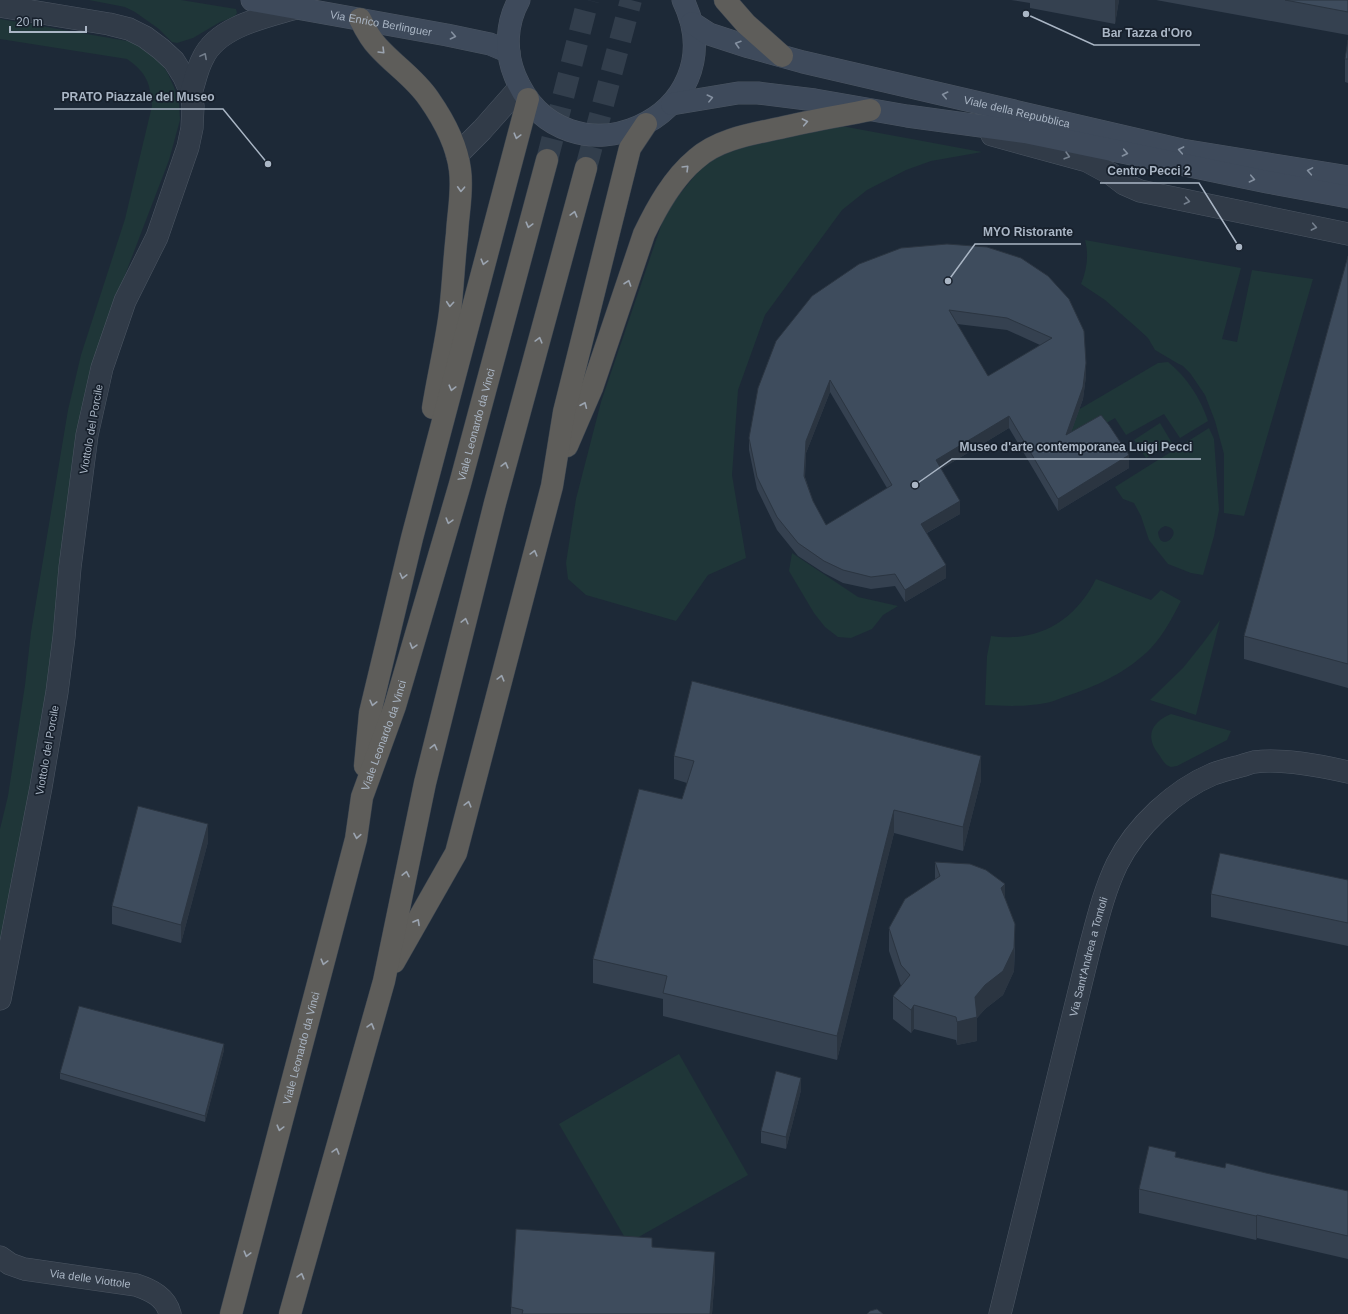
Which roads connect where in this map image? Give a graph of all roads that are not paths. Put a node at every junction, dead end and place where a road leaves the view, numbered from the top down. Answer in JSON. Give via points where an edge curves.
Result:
{"nodes":[{"id":1,"x":252,"y":0,"type":"edge"},
{"id":2,"x":518,"y":0,"type":"edge"},
{"id":3,"x":683,"y":0,"type":"edge"},
{"id":4,"x":725,"y":0,"type":"edge"},
{"id":5,"x":0,"y":6,"type":"edge"},
{"id":6,"x":296,"y":8,"type":"junction"},
{"id":7,"x":360,"y":19,"type":"junction"},
{"id":8,"x":692,"y":23,"type":"junction"},
{"id":9,"x":509,"y":52,"type":"junction"},
{"id":10,"x":782,"y":56,"type":"junction"},
{"id":11,"x":191,"y":93,"type":"junction"},
{"id":12,"x":524,"y":93,"type":"junction"},
{"id":13,"x":672,"y":104,"type":"junction"},
{"id":14,"x":870,"y":110,"type":"junction"},
{"id":15,"x":907,"y":116,"type":"junction"},
{"id":16,"x":646,"y":124,"type":"junction"},
{"id":17,"x":457,"y":155,"type":"junction"},
{"id":18,"x":547,"y":160,"type":"tunnel mouth"},
{"id":19,"x":586,"y":168,"type":"tunnel mouth"},
{"id":20,"x":1348,"y":177,"type":"edge"},
{"id":21,"x":1348,"y":197,"type":"edge"},
{"id":22,"x":1348,"y":234,"type":"edge"},
{"id":23,"x":553,"y":480,"type":"junction"},
{"id":24,"x":412,"y":538,"type":"junction"},
{"id":25,"x":1348,"y":772,"type":"edge"},
{"id":26,"x":362,"y":797,"type":"junction"},
{"id":27,"x":384,"y":981,"type":"junction"},
{"id":28,"x":0,"y":999,"type":"edge"},
{"id":29,"x":0,"y":1257,"type":"edge"},
{"id":30,"x":170,"y":1314,"type":"edge"},
{"id":31,"x":231,"y":1314,"type":"edge"},
{"id":32,"x":290,"y":1314,"type":"edge"},
{"id":33,"x":1000,"y":1314,"type":"edge"}],
"edges":[{"from":1,"to":6,"type":"main road","name":"Via Enrico Berlinguer"},
{"from":2,"to":9,"type":"main road","via":[[508,32]]},
{"from":3,"to":8,"type":"main road"},
{"from":4,"to":10,"type":"highway","via":[[746,24]]},
{"from":5,"to":11,"type":"street","name":"Viottolo del Porcile","via":[[129,29],[145,37],[174,61]]},
{"from":6,"to":7,"type":"main road","name":"Via Enrico Berlinguer"},
{"from":11,"to":6,"type":"street","one_way":true,"via":[[203,58],[219,39],[244,24]]},
{"from":7,"to":9,"type":"main road","name":"Via Enrico Berlinguer","one_way":true,"via":[[490,44]]},
{"from":7,"to":17,"type":"highway","one_way":true,"via":[[370,38],[428,98]]},
{"from":10,"to":8,"type":"main road","name":"Viale della Repubblica","one_way":true,"via":[[709,34]]},
{"from":8,"to":13,"type":"main road","via":[[694,59],[683,90]]},
{"from":9,"to":12,"type":"main road","via":[[513,70]]},
{"from":20,"to":10,"type":"main road","name":"Viale della Repubblica","one_way":true,"via":[[1182,150]]},
{"from":11,"to":28,"type":"street","name":"Viottolo del Porcile","via":[[192,128],[188,147],[157,236],[122,309],[102,368],[87,435],[57,692]]},
{"from":12,"to":16,"type":"main road","via":[[549,120],[575,132],[591,136],[611,135]]},
{"from":12,"to":17,"type":"street"},
{"from":12,"to":24,"type":"highway","one_way":true},
{"from":13,"to":14,"type":"main road","name":"Viale della Repubblica","one_way":true,"via":[[726,94],[758,93]]},
{"from":13,"to":16,"type":"main road"},
{"from":14,"to":15,"type":"main road","name":"Viale della Repubblica"},
{"from":23,"to":14,"type":"highway","one_way":true,"via":[[592,388],[644,234],[655,212],[681,174],[696,158],[733,140],[755,133]]},
{"from":15,"to":21,"type":"main road","name":"Viale della Repubblica","one_way":true,"via":[[1025,132]]},
{"from":15,"to":22,"type":"street","name":"Viale della Repubblica","one_way":true,"via":[[1087,161],[1140,191]]},
{"from":16,"to":23,"type":"highway","via":[[630,148],[564,412]]},
{"from":17,"to":24,"type":"highway","one_way":true,"via":[[462,184],[450,314],[423,460]]},
{"from":18,"to":26,"type":"highway","name":"Viale Leonardo da Vinci","one_way":true,"via":[[458,492],[395,706]]},
{"from":27,"to":19,"type":"highway","one_way":true,"via":[[425,783],[491,518]]},
{"from":27,"to":23,"type":"highway","one_way":true,"via":[[456,853]]},
{"from":24,"to":26,"type":"highway","one_way":true,"via":[[370,713]]},
{"from":25,"to":33,"type":"street","name":"Via Sant'Andrea a Tontoli","via":[[1277,761],[1254,762],[1214,774],[1191,785],[1171,799],[1138,833],[1118,863],[1105,892],[1089,951]]},
{"from":26,"to":31,"type":"highway","name":"Viale Leonardo da Vinci","one_way":true,"via":[[356,839]]},
{"from":32,"to":27,"type":"highway","one_way":true},
{"from":29,"to":30,"type":"street","name":"Via delle Viottole","via":[[24,1269],[145,1288],[163,1300]]}]}
